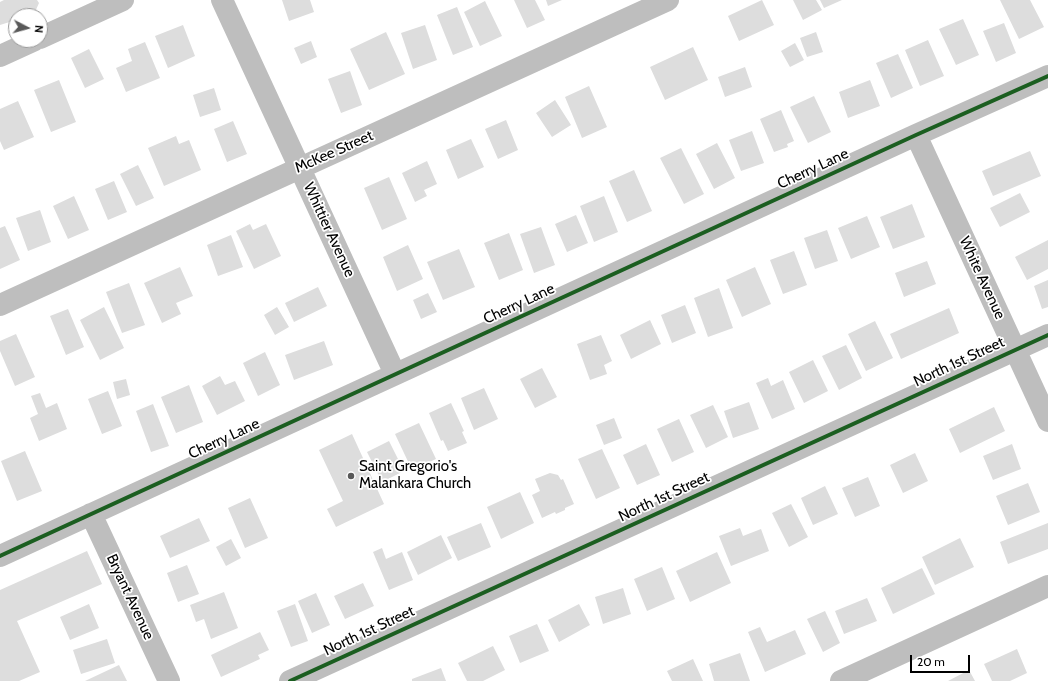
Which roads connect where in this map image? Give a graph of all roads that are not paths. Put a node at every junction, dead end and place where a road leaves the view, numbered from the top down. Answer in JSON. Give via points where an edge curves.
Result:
{"nodes":[{"id":1,"x":123,"y":0,"type":"edge"},
{"id":2,"x":222,"y":0,"type":"edge"},
{"id":3,"x":668,"y":0,"type":"edge"},
{"id":4,"x":48,"y":34,"type":"edge"},
{"id":5,"x":18,"y":48,"type":"edge"},
{"id":6,"x":0,"y":56,"type":"edge"},
{"id":7,"x":1048,"y":76,"type":"edge"},
{"id":8,"x":916,"y":135,"type":"junction"},
{"id":9,"x":300,"y":167,"type":"junction"},
{"id":10,"x":0,"y":305,"type":"edge"},
{"id":11,"x":1048,"y":334,"type":"edge"},
{"id":12,"x":1015,"y":350,"type":"junction"},
{"id":13,"x":395,"y":374,"type":"junction"},
{"id":14,"x":1048,"y":421,"type":"edge"},
{"id":15,"x":91,"y":514,"type":"junction"},
{"id":16,"x":0,"y":556,"type":"edge"},
{"id":17,"x":1048,"y":586,"type":"edge"},
{"id":18,"x":169,"y":681,"type":"edge"},
{"id":19,"x":290,"y":681,"type":"edge"},
{"id":20,"x":841,"y":681,"type":"edge"}],
"edges":[{"from":1,"to":4,"type":"street"},
{"from":2,"to":9,"type":"street","name":"Whittier Avenue"},
{"from":3,"to":9,"type":"street","name":"McKee Street"},
{"from":5,"to":6,"type":"street"},
{"from":7,"to":8,"type":"street","name":"Cherry Lane"},
{"from":8,"to":12,"type":"street","name":"White Avenue"},
{"from":8,"to":13,"type":"street","name":"Cherry Lane"},
{"from":9,"to":10,"type":"street","name":"McKee Street"},
{"from":9,"to":13,"type":"street","name":"Whittier Avenue"},
{"from":11,"to":12,"type":"street","name":"North 1st Street"},
{"from":12,"to":14,"type":"street","name":"White Avenue"},
{"from":12,"to":19,"type":"street","name":"North 1st Street"},
{"from":13,"to":15,"type":"street","name":"Cherry Lane"},
{"from":15,"to":16,"type":"street","name":"Cherry Lane"},
{"from":15,"to":18,"type":"street","name":"Bryant Avenue"},
{"from":17,"to":20,"type":"street"}]}
